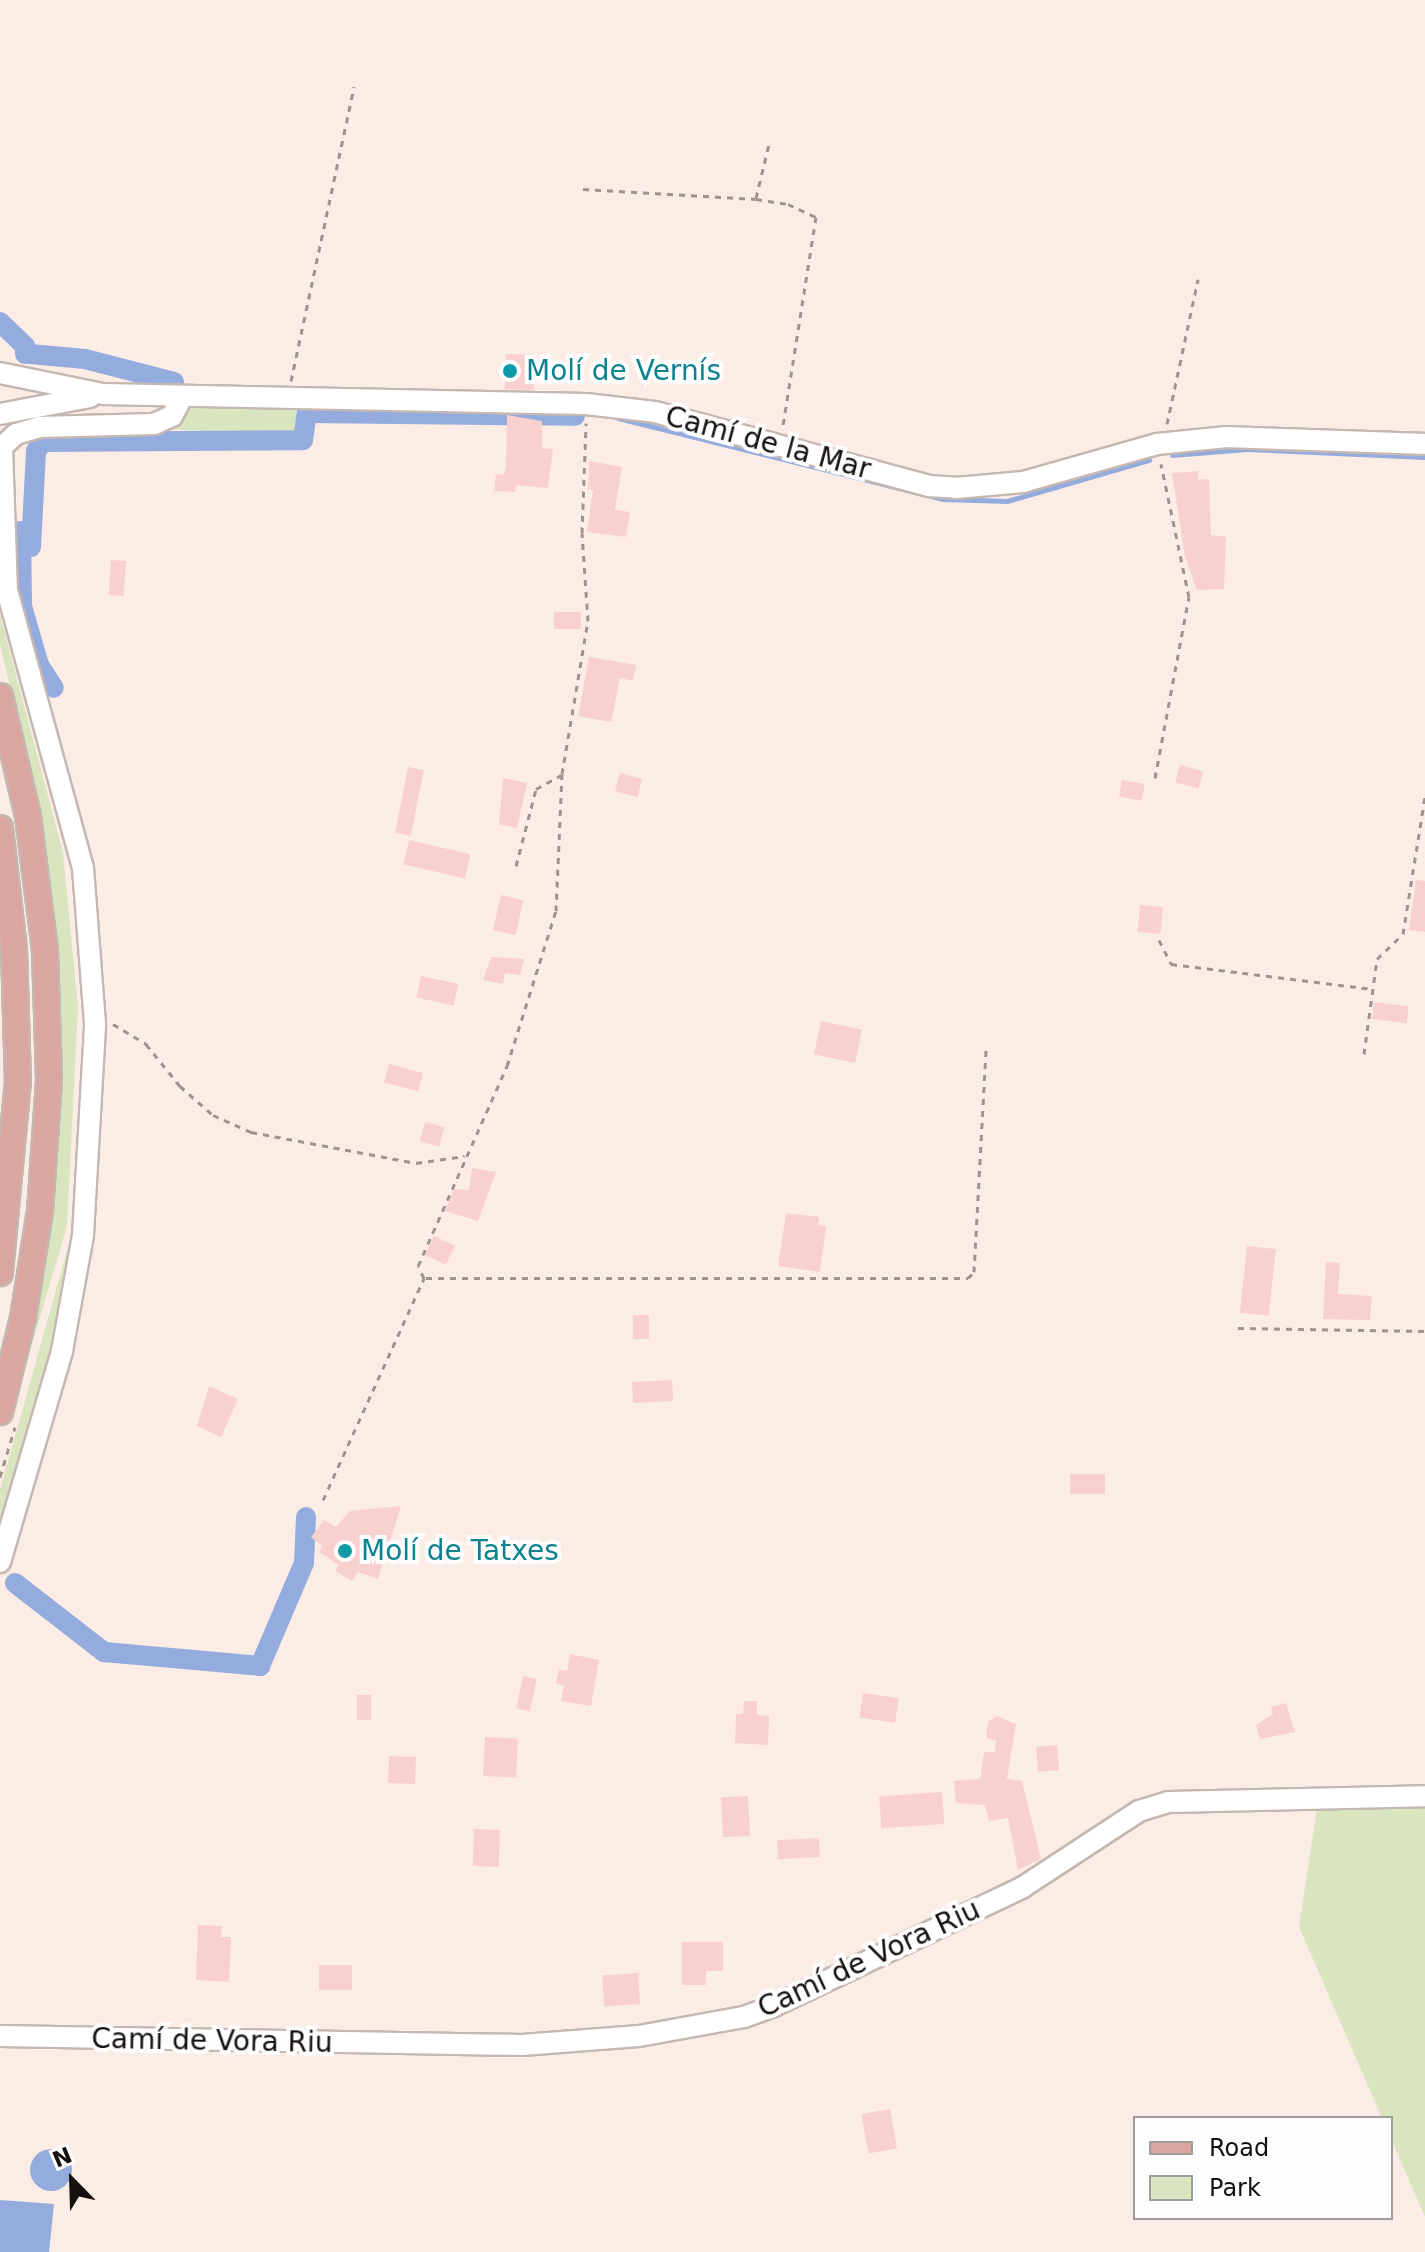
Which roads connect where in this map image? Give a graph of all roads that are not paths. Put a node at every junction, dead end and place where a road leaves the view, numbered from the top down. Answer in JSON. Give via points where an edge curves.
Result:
{"nodes":[{"id":1,"x":0,"y":373,"type":"edge"},
{"id":2,"x":103,"y":394,"type":"junction"},
{"id":3,"x":182,"y":397,"type":"junction"},
{"id":4,"x":0,"y":414,"type":"edge"},
{"id":5,"x":1425,"y":444,"type":"edge"},
{"id":6,"x":0,"y":696,"type":"edge"},
{"id":7,"x":0,"y":828,"type":"edge"},
{"id":8,"x":0,"y":1273,"type":"edge"},
{"id":9,"x":0,"y":1412,"type":"edge"},
{"id":10,"x":0,"y":1562,"type":"edge"},
{"id":11,"x":1425,"y":1796,"type":"edge"},
{"id":12,"x":0,"y":2036,"type":"edge"}],
"edges":[{"from":1,"to":2,"type":"street","name":"Camí de la Mar"},
{"from":2,"to":3,"type":"street","name":"Camí de la Mar"},
{"from":2,"to":4,"type":"street","name":"Camí de la Mar"},
{"from":3,"to":5,"type":"street","name":"Camí de la Mar","via":[[586,404],[655,412],[930,486],[976,488],[1023,482],[1157,444],[1227,437]]},
{"from":3,"to":10,"type":"street","via":[[172,416],[154,424],[40,427],[16,434],[2,447],[7,591],[83,868],[95,1024],[83,1235],[62,1351]]},
{"from":6,"to":9,"type":"main road","via":[[28,816],[45,951],[49,1080],[40,1211],[23,1318]]},
{"from":7,"to":8,"type":"main road","via":[[14,949],[18,1081]]},
{"from":11,"to":12,"type":"street","name":"Camí de Vora Riu","via":[[1168,1802],[1139,1811],[1023,1887],[774,2006],[668,2031],[522,2045]]}]}
